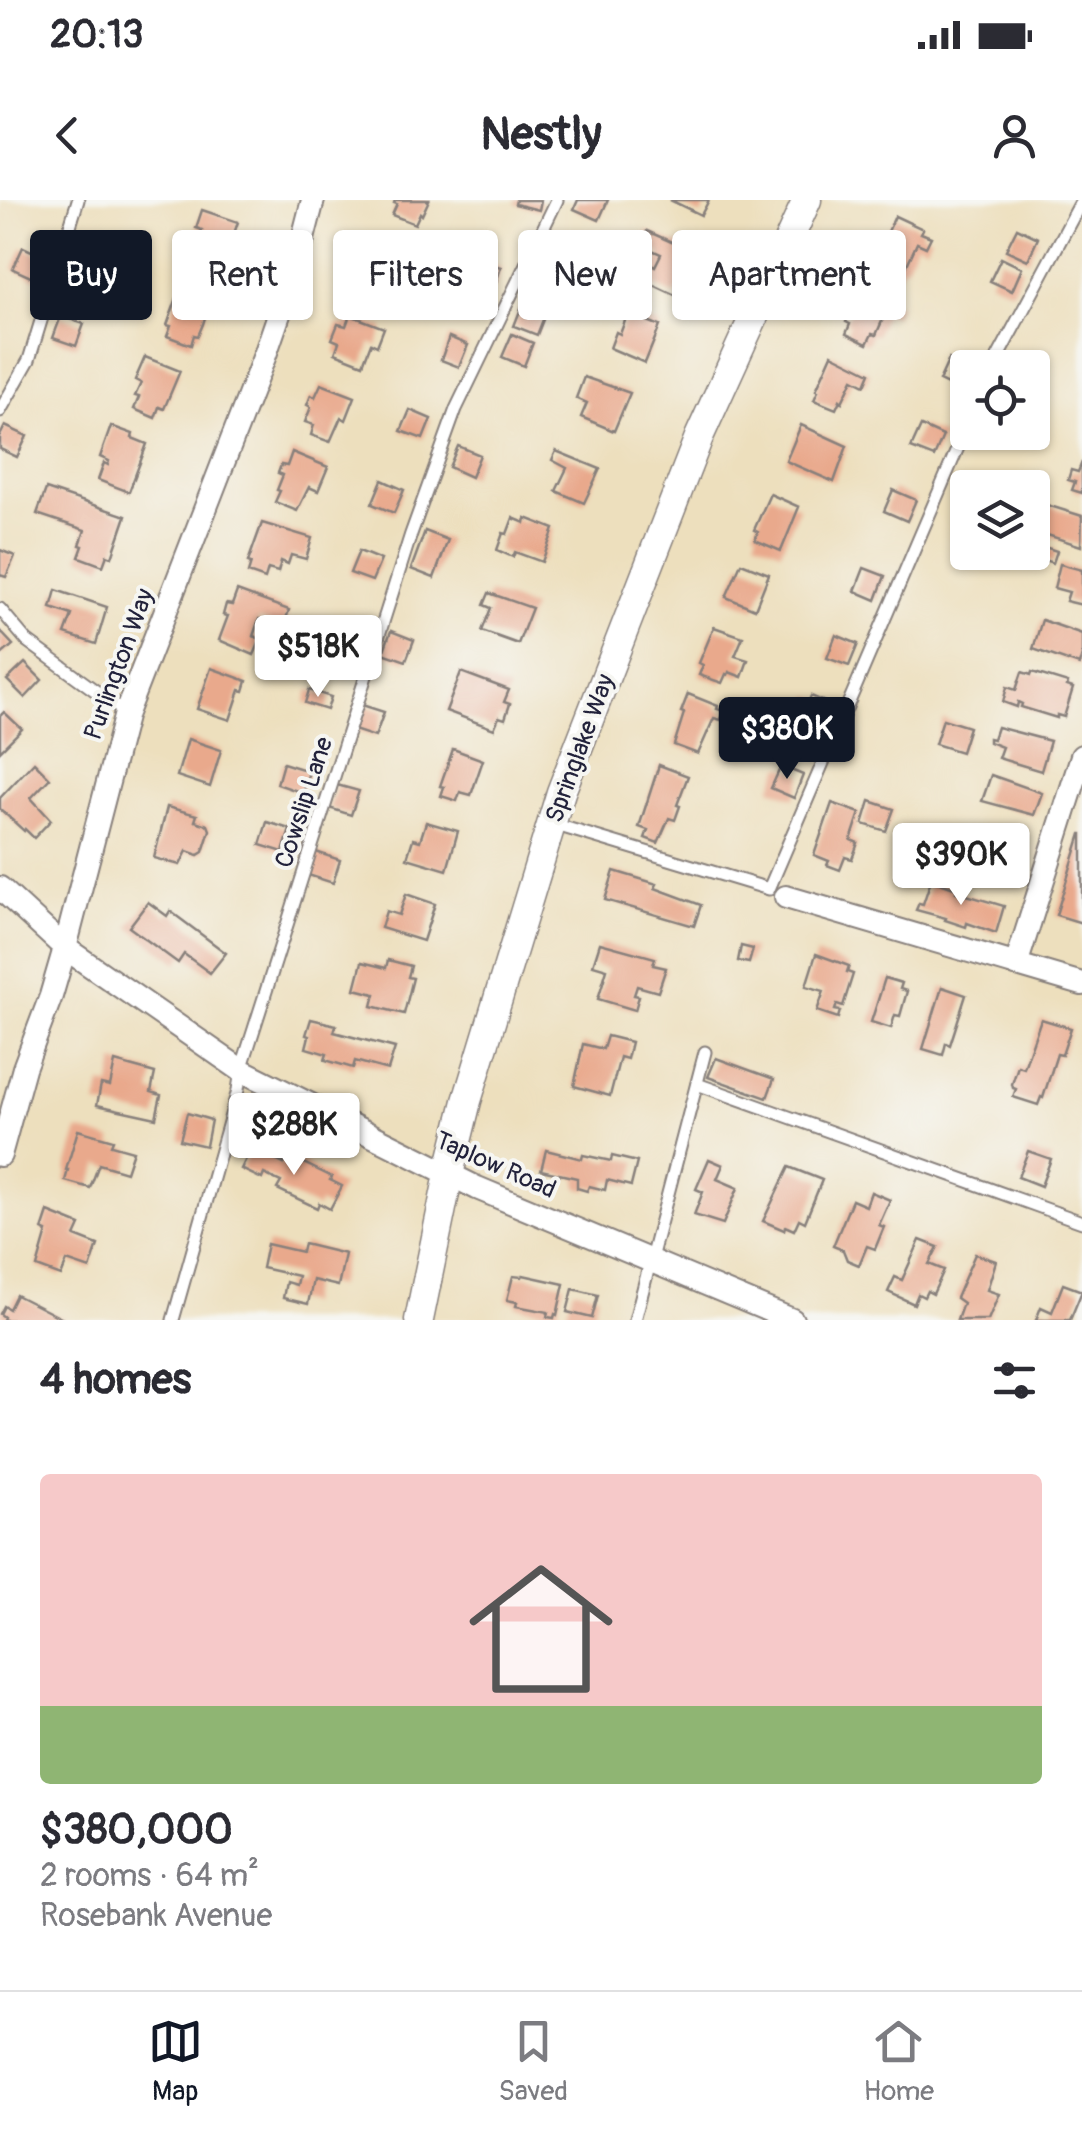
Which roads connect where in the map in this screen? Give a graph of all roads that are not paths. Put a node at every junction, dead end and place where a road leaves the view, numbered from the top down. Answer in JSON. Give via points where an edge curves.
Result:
{"nodes":[{"id":1,"x":78,"y":200,"type":"edge"},
{"id":2,"x":313,"y":200,"type":"edge"},
{"id":3,"x":557,"y":200,"type":"edge"},
{"id":4,"x":807,"y":200,"type":"edge"},
{"id":5,"x":1082,"y":200,"type":"edge"},
{"id":6,"x":1002,"y":350,"type":"edge"},
{"id":7,"x":0,"y":411,"type":"edge"},
{"id":8,"x":957,"y":450,"type":"edge"},
{"id":9,"x":0,"y":609,"type":"edge"},
{"id":10,"x":126,"y":713,"type":"junction"},
{"id":11,"x":1082,"y":756,"type":"edge"},
{"id":12,"x":551,"y":824,"type":"junction"},
{"id":13,"x":0,"y":888,"type":"edge"},
{"id":14,"x":786,"y":897,"type":"dead end"},
{"id":15,"x":65,"y":948,"type":"junction"},
{"id":16,"x":1016,"y":965,"type":"junction"},
{"id":17,"x":1082,"y":984,"type":"edge"},
{"id":18,"x":706,"y":1052,"type":"dead end"},
{"id":19,"x":241,"y":1070,"type":"junction"},
{"id":20,"x":697,"y":1084,"type":"junction"},
{"id":21,"x":0,"y":1155,"type":"edge"},
{"id":22,"x":449,"y":1174,"type":"junction"},
{"id":23,"x":1082,"y":1222,"type":"edge"},
{"id":24,"x":652,"y":1260,"type":"junction"},
{"id":25,"x":174,"y":1320,"type":"edge"},
{"id":26,"x":419,"y":1320,"type":"edge"},
{"id":27,"x":635,"y":1320,"type":"edge"},
{"id":28,"x":792,"y":1320,"type":"edge"}],
"edges":[{"from":1,"to":7,"type":"lane","via":[[29,360]]},
{"from":2,"to":10,"type":"street","name":"Purlington Way","via":[[264,355]]},
{"from":3,"to":19,"type":"lane","name":"Cowslip Lane","via":[[450,427],[411,534]]},
{"from":4,"to":12,"type":"street","name":"Springlake Way","via":[[700,436]]},
{"from":5,"to":6,"type":"lane"},
{"from":8,"to":12,"type":"lane","via":[[769,888]]},
{"from":9,"to":10,"type":"lane","via":[[27,641]]},
{"from":10,"to":15,"type":"street","name":"Purlington Way"},
{"from":11,"to":16,"type":"street"},
{"from":12,"to":22,"type":"street","name":"Springlake Way"},
{"from":13,"to":15,"type":"street","name":"Taplow Road"},
{"from":14,"to":16,"type":"street"},
{"from":15,"to":19,"type":"street","name":"Taplow Road"},
{"from":15,"to":21,"type":"street","name":"Purlington Way"},
{"from":16,"to":17,"type":"street"},
{"from":18,"to":20,"type":"lane"},
{"from":19,"to":22,"type":"street","name":"Taplow Road"},
{"from":19,"to":25,"type":"lane","name":"Cowslip Lane"},
{"from":20,"to":23,"type":"lane"},
{"from":20,"to":24,"type":"lane"},
{"from":22,"to":24,"type":"street","name":"Taplow Road"},
{"from":22,"to":26,"type":"street","name":"Springlake Way"},
{"from":24,"to":27,"type":"lane"},
{"from":24,"to":28,"type":"street","name":"Taplow Road"}]}
